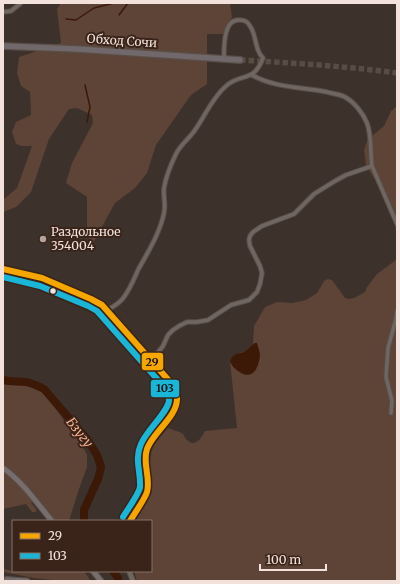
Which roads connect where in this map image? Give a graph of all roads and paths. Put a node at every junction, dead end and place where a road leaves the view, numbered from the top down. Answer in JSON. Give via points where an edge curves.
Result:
{"nodes":[{"id":1,"x":21,"y":3,"type":"edge"},
{"id":2,"x":3,"y":12,"type":"edge"},
{"id":3,"x":3,"y":46,"type":"edge"},
{"id":4,"x":224,"y":59,"type":"junction"},
{"id":5,"x":240,"y":60,"type":"tunnel mouth"},
{"id":6,"x":252,"y":75,"type":"junction"},
{"id":7,"x":372,"y":166,"type":"junction"},
{"id":8,"x":397,"y":224,"type":"edge"},
{"id":9,"x":3,"y":269,"type":"edge"},
{"id":10,"x":107,"y":310,"type":"junction"},
{"id":11,"x":397,"y":311,"type":"edge"},
{"id":12,"x":151,"y":361,"type":"junction"},
{"id":13,"x":391,"y":413,"type":"dead end"},
{"id":14,"x":3,"y":468,"type":"edge"},
{"id":15,"x":51,"y":520,"type":"edge"},
{"id":16,"x":131,"y":520,"type":"edge"},
{"id":17,"x":94,"y":572,"type":"edge"},
{"id":18,"x":7,"y":580,"type":"joint"},
{"id":19,"x":14,"y":581,"type":"edge"},
{"id":20,"x":27,"y":581,"type":"edge"},
{"id":21,"x":101,"y":581,"type":"edge"}],
"edges":[{"from":1,"to":2,"type":"street","via":[[11,11]]},
{"from":3,"to":4,"type":"highway","name":"Обход Сочи"},
{"from":4,"to":5,"type":"highway","name":"Обход Сочи"},
{"from":4,"to":6,"type":"street","via":[[226,32],[235,20],[246,21],[250,24],[263,58]]},
{"from":6,"to":7,"type":"street","via":[[271,83],[339,95],[354,104],[368,124]]},
{"from":6,"to":10,"type":"street","via":[[235,80],[226,86],[180,146],[164,190],[165,212],[149,252],[128,291],[120,301]]},
{"from":7,"to":8,"type":"street"},
{"from":7,"to":12,"type":"street","via":[[335,181],[314,194],[294,214],[262,226],[254,232],[250,236],[250,246],[262,273],[257,292],[249,300],[231,305],[208,320],[187,322],[178,326],[168,335]]},
{"from":9,"to":10,"type":"street","via":[[42,278],[91,299]]},
{"from":10,"to":12,"type":"street"},
{"from":11,"to":13,"type":"street","via":[[388,348],[386,377],[392,402]]},
{"from":12,"to":16,"type":"street","via":[[172,384],[177,403],[147,450],[147,492]]},
{"from":14,"to":15,"type":"main road","via":[[22,485]]},
{"from":17,"to":21,"type":"main road"},
{"from":18,"to":19,"type":"main road"},
{"from":18,"to":20,"type":"main road"}]}
